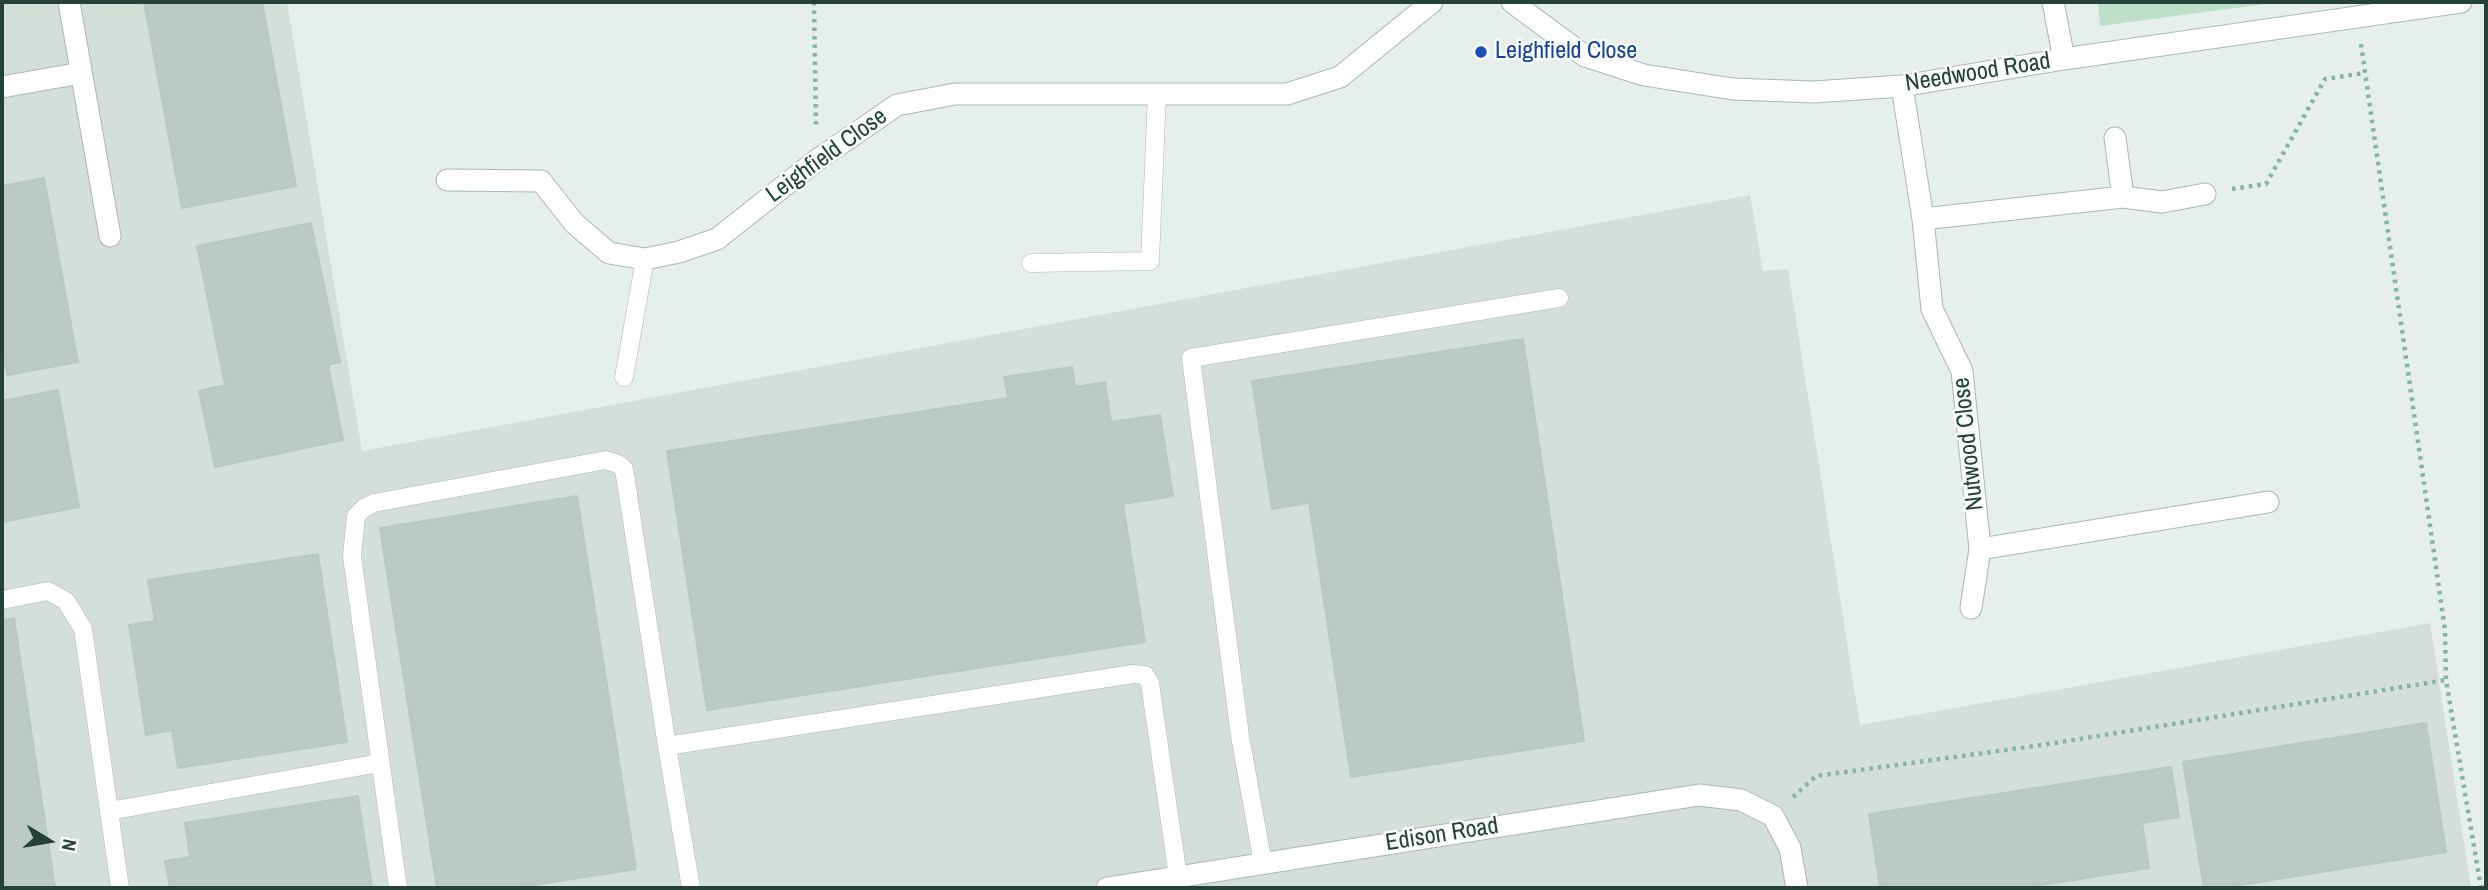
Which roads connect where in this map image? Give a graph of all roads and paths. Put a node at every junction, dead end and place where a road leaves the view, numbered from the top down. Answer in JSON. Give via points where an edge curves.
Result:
{"nodes":[{"id":1,"x":69,"y":2,"type":"edge"},
{"id":2,"x":814,"y":2,"type":"edge"},
{"id":3,"x":1432,"y":2,"type":"edge"},
{"id":4,"x":1512,"y":2,"type":"edge"},
{"id":5,"x":2053,"y":2,"type":"edge"},
{"id":6,"x":2461,"y":2,"type":"edge"},
{"id":7,"x":2358,"y":18,"type":"junction"},
{"id":8,"x":2064,"y":59,"type":"junction"},
{"id":9,"x":81,"y":73,"type":"junction"},
{"id":10,"x":2364,"y":73,"type":"junction"},
{"id":11,"x":1902,"y":86,"type":"junction"},
{"id":12,"x":2,"y":87,"type":"edge"},
{"id":13,"x":1157,"y":94,"type":"junction"},
{"id":14,"x":2115,"y":138,"type":"dead end"},
{"id":15,"x":817,"y":160,"type":"junction"},
{"id":16,"x":447,"y":180,"type":"dead end"},
{"id":17,"x":2205,"y":194,"type":"joint"},
{"id":18,"x":2123,"y":197,"type":"junction"},
{"id":19,"x":1923,"y":219,"type":"junction"},
{"id":20,"x":110,"y":236,"type":"dead end"},
{"id":21,"x":645,"y":259,"type":"junction"},
{"id":22,"x":1031,"y":263,"type":"dead end"},
{"id":23,"x":1559,"y":299,"type":"dead end"},
{"id":24,"x":624,"y":377,"type":"dead end"},
{"id":25,"x":2268,"y":502,"type":"dead end"},
{"id":26,"x":1980,"y":550,"type":"junction"},
{"id":27,"x":2,"y":600,"type":"edge"},
{"id":28,"x":1970,"y":608,"type":"dead end"},
{"id":29,"x":2446,"y":680,"type":"junction"},
{"id":30,"x":667,"y":746,"type":"junction"},
{"id":31,"x":380,"y":764,"type":"junction"},
{"id":32,"x":109,"y":811,"type":"junction"},
{"id":33,"x":1773,"y":816,"type":"junction"},
{"id":34,"x":1263,"y":864,"type":"junction"},
{"id":35,"x":1178,"y":877,"type":"junction"},
{"id":36,"x":120,"y":888,"type":"edge"},
{"id":37,"x":398,"y":888,"type":"edge"},
{"id":38,"x":691,"y":888,"type":"edge"},
{"id":39,"x":1107,"y":888,"type":"edge"},
{"id":40,"x":1797,"y":888,"type":"edge"},
{"id":41,"x":2481,"y":888,"type":"edge"}],
"edges":[{"from":1,"to":9,"type":"street"},
{"from":2,"to":15,"type":"path"},
{"from":3,"to":13,"type":"street","name":"Leighfield Close","via":[[1340,78],[1287,94]]},
{"from":4,"to":11,"type":"street","name":"Needwood Road","via":[[1585,56],[1644,75],[1733,89],[1814,92]]},
{"from":5,"to":8,"type":"street"},
{"from":6,"to":7,"type":"street","name":"Needwood Road"},
{"from":7,"to":8,"type":"street","name":"Needwood Road"},
{"from":7,"to":10,"type":"path"},
{"from":8,"to":11,"type":"street","name":"Needwood Road"},
{"from":9,"to":12,"type":"street"},
{"from":9,"to":20,"type":"street"},
{"from":10,"to":17,"type":"path","via":[[2325,79],[2266,184]]},
{"from":10,"to":29,"type":"path","via":[[2445,630]]},
{"from":11,"to":19,"type":"street","name":"Nutwood Close"},
{"from":13,"to":15,"type":"street","name":"Leighfield Close","via":[[955,94],[932,98],[897,105]]},
{"from":13,"to":22,"type":"lane","via":[[1150,261]]},
{"from":14,"to":18,"type":"street"},
{"from":15,"to":21,"type":"street","name":"Leighfield Close","via":[[717,239]]},
{"from":16,"to":21,"type":"street","name":"Leighfield Close","via":[[541,181],[574,223],[609,253]]},
{"from":17,"to":18,"type":"street","via":[[2162,202]]},
{"from":18,"to":19,"type":"street"},
{"from":19,"to":26,"type":"street","name":"Nutwood Close","via":[[1932,309],[1962,371]]},
{"from":21,"to":24,"type":"lane"},
{"from":23,"to":34,"type":"lane","via":[[1191,358],[1240,736]]},
{"from":25,"to":26,"type":"street"},
{"from":26,"to":28,"type":"street","name":"Nutwood Close"},
{"from":27,"to":32,"type":"lane","via":[[48,591],[66,601],[83,629]]},
{"from":29,"to":33,"type":"path","via":[[1816,776]]},
{"from":29,"to":41,"type":"path"},
{"from":30,"to":31,"type":"lane","via":[[624,468],[606,460],[374,503],[356,516],[352,556]]},
{"from":30,"to":35,"type":"lane","via":[[1133,674],[1144,676],[1150,683]]},
{"from":30,"to":38,"type":"lane"},
{"from":31,"to":32,"type":"lane"},
{"from":31,"to":37,"type":"lane"},
{"from":32,"to":36,"type":"lane"},
{"from":33,"to":34,"type":"street","name":"Edison Road","via":[[1741,800],[1699,795]]},
{"from":33,"to":40,"type":"street","via":[[1790,848]]},
{"from":34,"to":35,"type":"street","name":"Edison Road"},
{"from":35,"to":39,"type":"street","name":"Edison Road"}]}
